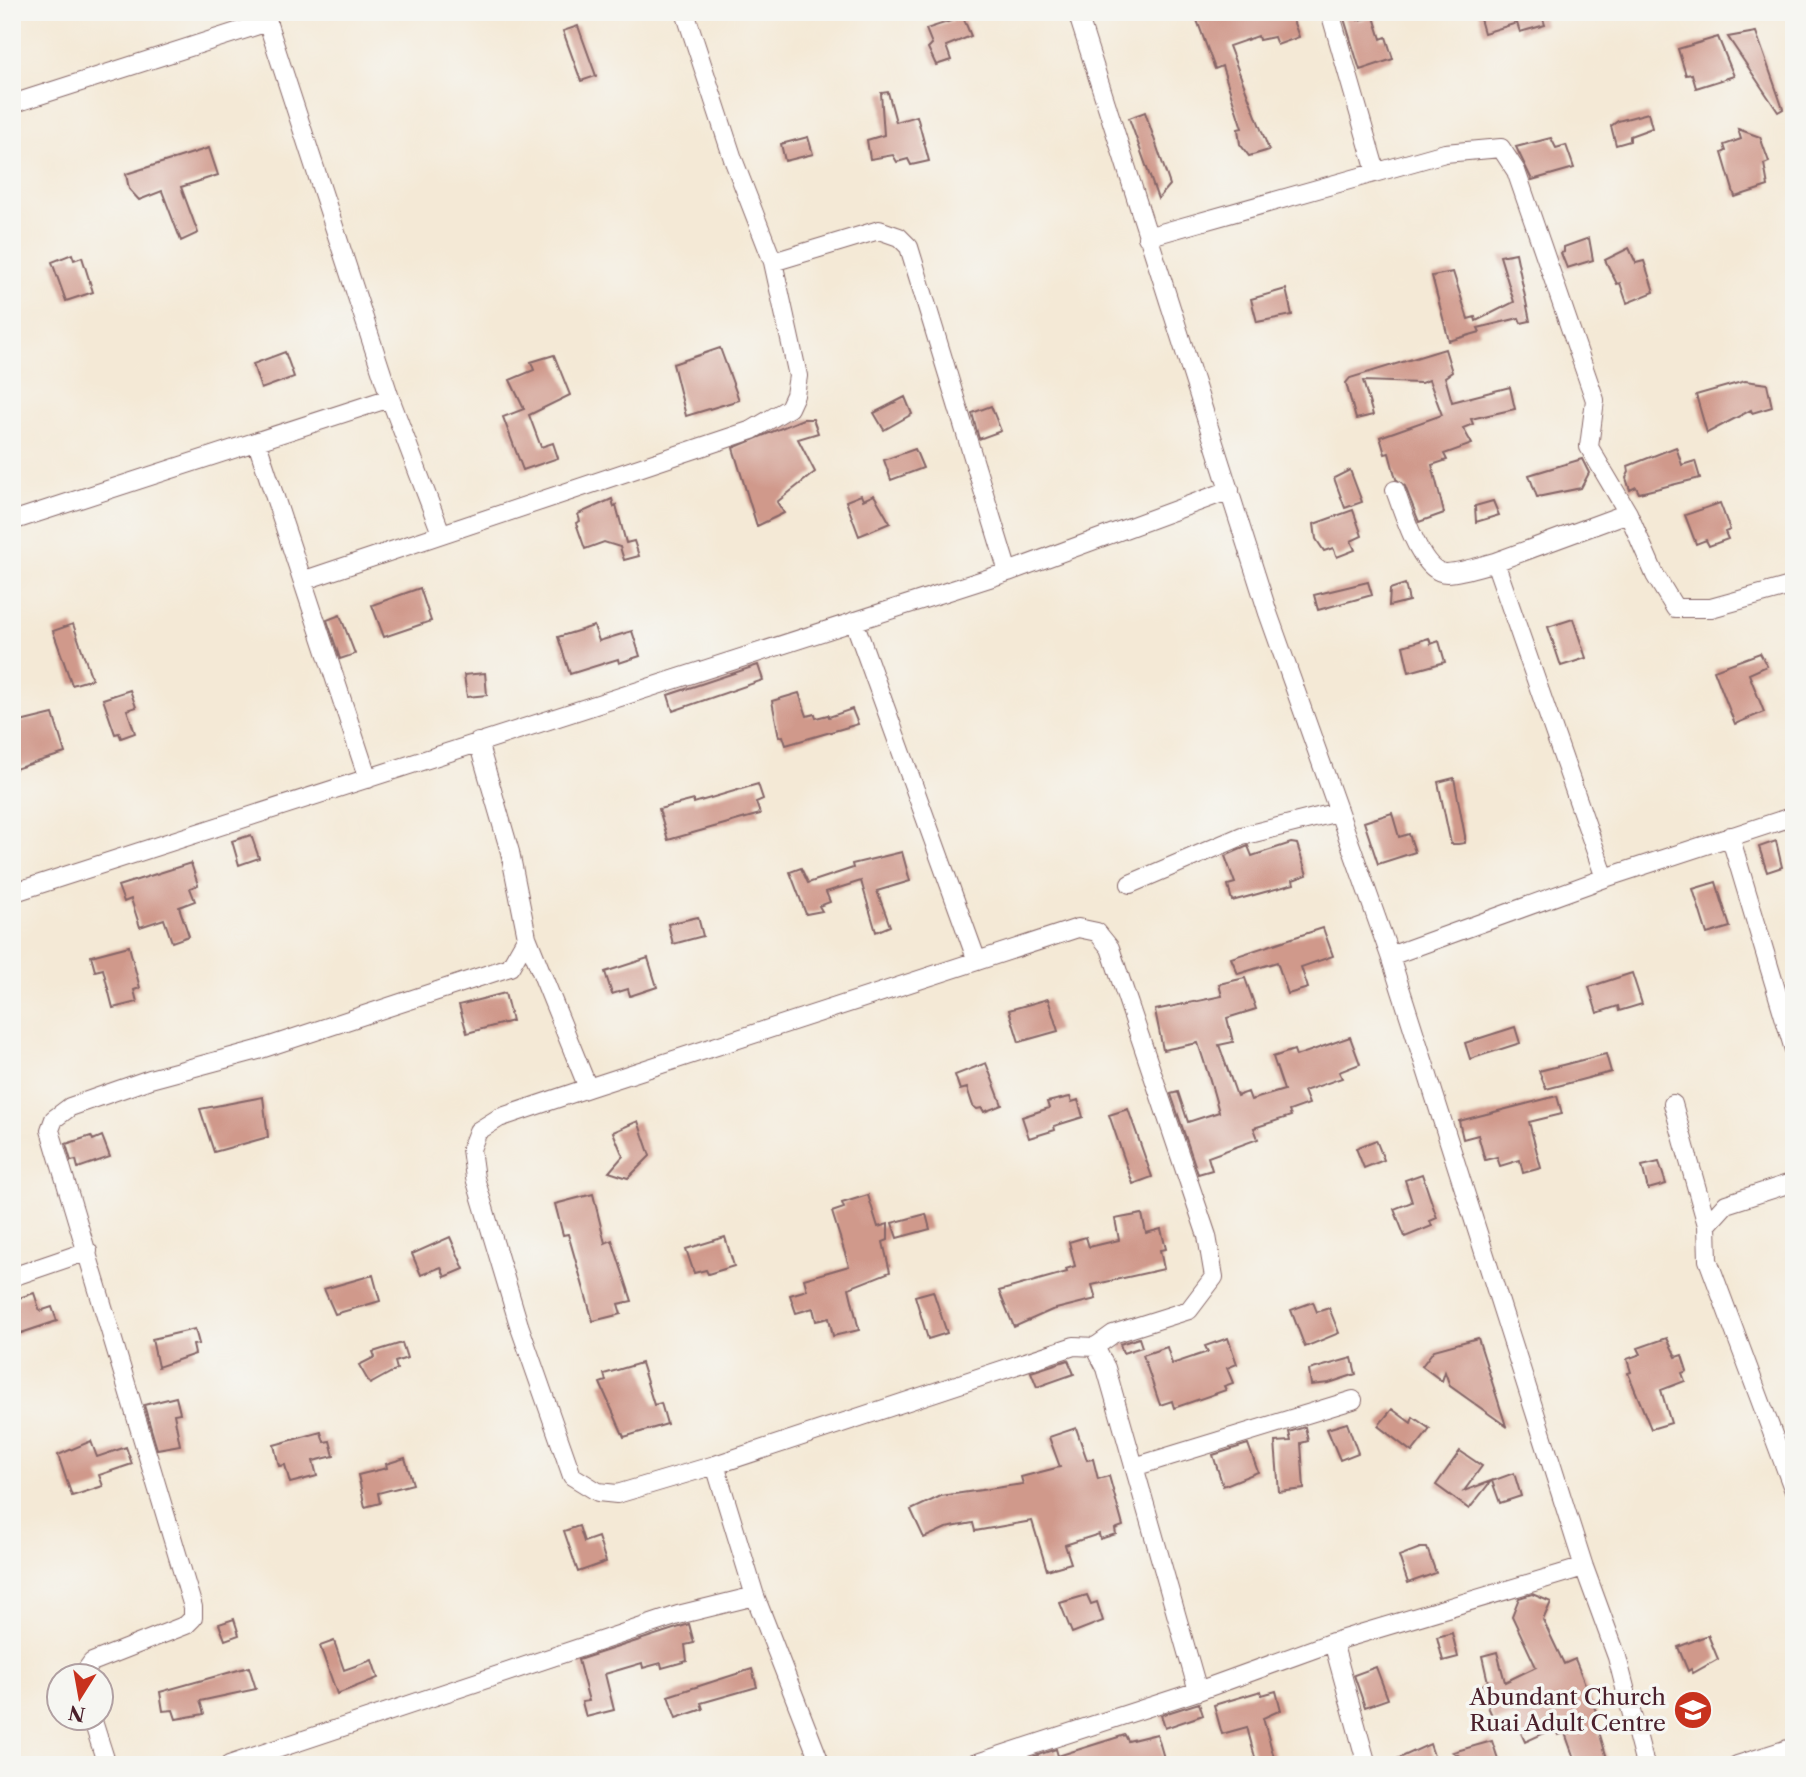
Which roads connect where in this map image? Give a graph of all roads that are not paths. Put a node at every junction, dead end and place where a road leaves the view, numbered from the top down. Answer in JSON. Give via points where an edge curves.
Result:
{"nodes":[{"id":1,"x":685,"y":12,"type":"edge"},
{"id":2,"x":1077,"y":12,"type":"edge"},
{"id":3,"x":1329,"y":12,"type":"edge"},
{"id":4,"x":266,"y":17,"type":"edge"},
{"id":5,"x":12,"y":104,"type":"edge"},
{"id":6,"x":1376,"y":172,"type":"junction"},
{"id":7,"x":1147,"y":237,"type":"junction"},
{"id":8,"x":773,"y":262,"type":"junction"},
{"id":9,"x":390,"y":398,"type":"junction"},
{"id":10,"x":257,"y":443,"type":"junction"},
{"id":11,"x":1230,"y":490,"type":"junction"},
{"id":12,"x":1395,"y":490,"type":"dead end"},
{"id":13,"x":1628,"y":513,"type":"junction"},
{"id":14,"x":12,"y":521,"type":"edge"},
{"id":15,"x":441,"y":533,"type":"junction"},
{"id":16,"x":1495,"y":562,"type":"junction"},
{"id":17,"x":1008,"y":572,"type":"junction"},
{"id":18,"x":305,"y":580,"type":"junction"},
{"id":19,"x":1794,"y":585,"type":"edge"},
{"id":20,"x":854,"y":621,"type":"junction"},
{"id":21,"x":478,"y":742,"type":"junction"},
{"id":22,"x":368,"y":779,"type":"junction"},
{"id":23,"x":1338,"y":812,"type":"junction"},
{"id":24,"x":1794,"y":816,"type":"edge"},
{"id":25,"x":1730,"y":836,"type":"junction"},
{"id":26,"x":1605,"y":878,"type":"junction"},
{"id":27,"x":1130,"y":884,"type":"dead end"},
{"id":28,"x":12,"y":893,"type":"edge"},
{"id":29,"x":527,"y":937,"type":"junction"},
{"id":30,"x":1390,"y":956,"type":"junction"},
{"id":31,"x":977,"y":961,"type":"junction"},
{"id":32,"x":1794,"y":1050,"type":"edge"},
{"id":33,"x":588,"y":1088,"type":"junction"},
{"id":34,"x":1673,"y":1104,"type":"dead end"},
{"id":35,"x":1794,"y":1182,"type":"edge"},
{"id":36,"x":1707,"y":1225,"type":"junction"},
{"id":37,"x":88,"y":1251,"type":"junction"},
{"id":38,"x":12,"y":1277,"type":"edge"},
{"id":39,"x":1095,"y":1347,"type":"junction"},
{"id":40,"x":1353,"y":1400,"type":"dead end"},
{"id":41,"x":715,"y":1465,"type":"junction"},
{"id":42,"x":1134,"y":1466,"type":"junction"},
{"id":43,"x":1794,"y":1491,"type":"edge"},
{"id":44,"x":1584,"y":1567,"type":"junction"},
{"id":45,"x":755,"y":1596,"type":"junction"},
{"id":46,"x":1333,"y":1642,"type":"junction"},
{"id":47,"x":92,"y":1662,"type":"edge"},
{"id":48,"x":1198,"y":1690,"type":"junction"},
{"id":49,"x":97,"y":1732,"type":"edge"},
{"id":50,"x":1794,"y":1748,"type":"edge"},
{"id":51,"x":107,"y":1765,"type":"edge"},
{"id":52,"x":229,"y":1765,"type":"edge"},
{"id":53,"x":821,"y":1765,"type":"edge"},
{"id":54,"x":971,"y":1765,"type":"edge"},
{"id":55,"x":1367,"y":1765,"type":"edge"},
{"id":56,"x":1645,"y":1765,"type":"edge"},
{"id":57,"x":1737,"y":1765,"type":"edge"}],
"edges":[{"from":1,"to":8,"type":"street","via":[[733,159]]},
{"from":2,"to":7,"type":"street"},
{"from":3,"to":6,"type":"street"},
{"from":4,"to":5,"type":"street"},
{"from":4,"to":9,"type":"street"},
{"from":6,"to":7,"type":"street"},
{"from":6,"to":13,"type":"street","via":[[1445,153],[1501,148],[1516,171],[1595,400],[1589,447]]},
{"from":7,"to":11,"type":"street"},
{"from":8,"to":15,"type":"street","via":[[798,376],[789,408],[752,430]]},
{"from":8,"to":17,"type":"street","via":[[879,230],[899,237],[909,247]]},
{"from":9,"to":10,"type":"street"},
{"from":9,"to":15,"type":"street"},
{"from":10,"to":14,"type":"street"},
{"from":10,"to":18,"type":"street"},
{"from":11,"to":17,"type":"street"},
{"from":11,"to":23,"type":"street"},
{"from":12,"to":16,"type":"street","via":[[1432,569],[1446,573]]},
{"from":13,"to":16,"type":"street"},
{"from":13,"to":19,"type":"street","via":[[1675,608],[1711,608]]},
{"from":15,"to":18,"type":"street"},
{"from":16,"to":26,"type":"street"},
{"from":17,"to":20,"type":"street"},
{"from":18,"to":22,"type":"street"},
{"from":20,"to":21,"type":"street"},
{"from":20,"to":31,"type":"street"},
{"from":21,"to":22,"type":"street"},
{"from":21,"to":29,"type":"street","via":[[510,852]]},
{"from":22,"to":28,"type":"street"},
{"from":23,"to":27,"type":"street","via":[[1242,836]]},
{"from":23,"to":30,"type":"street"},
{"from":24,"to":25,"type":"street"},
{"from":25,"to":26,"type":"street"},
{"from":25,"to":32,"type":"street"},
{"from":26,"to":30,"type":"street"},
{"from":29,"to":33,"type":"street"},
{"from":29,"to":37,"type":"street","via":[[517,958],[500,973],[70,1107],[54,1119],[50,1130]]},
{"from":30,"to":44,"type":"street"},
{"from":31,"to":33,"type":"street"},
{"from":31,"to":39,"type":"street","via":[[1078,928],[1105,939],[1207,1236],[1213,1277],[1189,1310],[1113,1334]]},
{"from":33,"to":41,"type":"street","via":[[499,1118],[478,1131],[471,1149],[475,1178],[519,1325],[572,1476],[598,1492],[617,1494]]},
{"from":34,"to":36,"type":"street"},
{"from":35,"to":36,"type":"street","via":[[1726,1204]]},
{"from":36,"to":43,"type":"street","via":[[1709,1260]]},
{"from":37,"to":38,"type":"street"},
{"from":37,"to":47,"type":"street","via":[[193,1607],[193,1618],[186,1625]]},
{"from":39,"to":41,"type":"street","via":[[1074,1346]]},
{"from":39,"to":42,"type":"street","via":[[1106,1368]]},
{"from":40,"to":42,"type":"street"},
{"from":41,"to":45,"type":"street"},
{"from":42,"to":48,"type":"street"},
{"from":44,"to":46,"type":"street"},
{"from":44,"to":56,"type":"street","via":[[1617,1657]]},
{"from":45,"to":52,"type":"street","via":[[678,1615]]},
{"from":45,"to":53,"type":"street"},
{"from":46,"to":48,"type":"street"},
{"from":46,"to":55,"type":"street"},
{"from":48,"to":54,"type":"street"},
{"from":49,"to":51,"type":"street"},
{"from":50,"to":57,"type":"street"}]}
